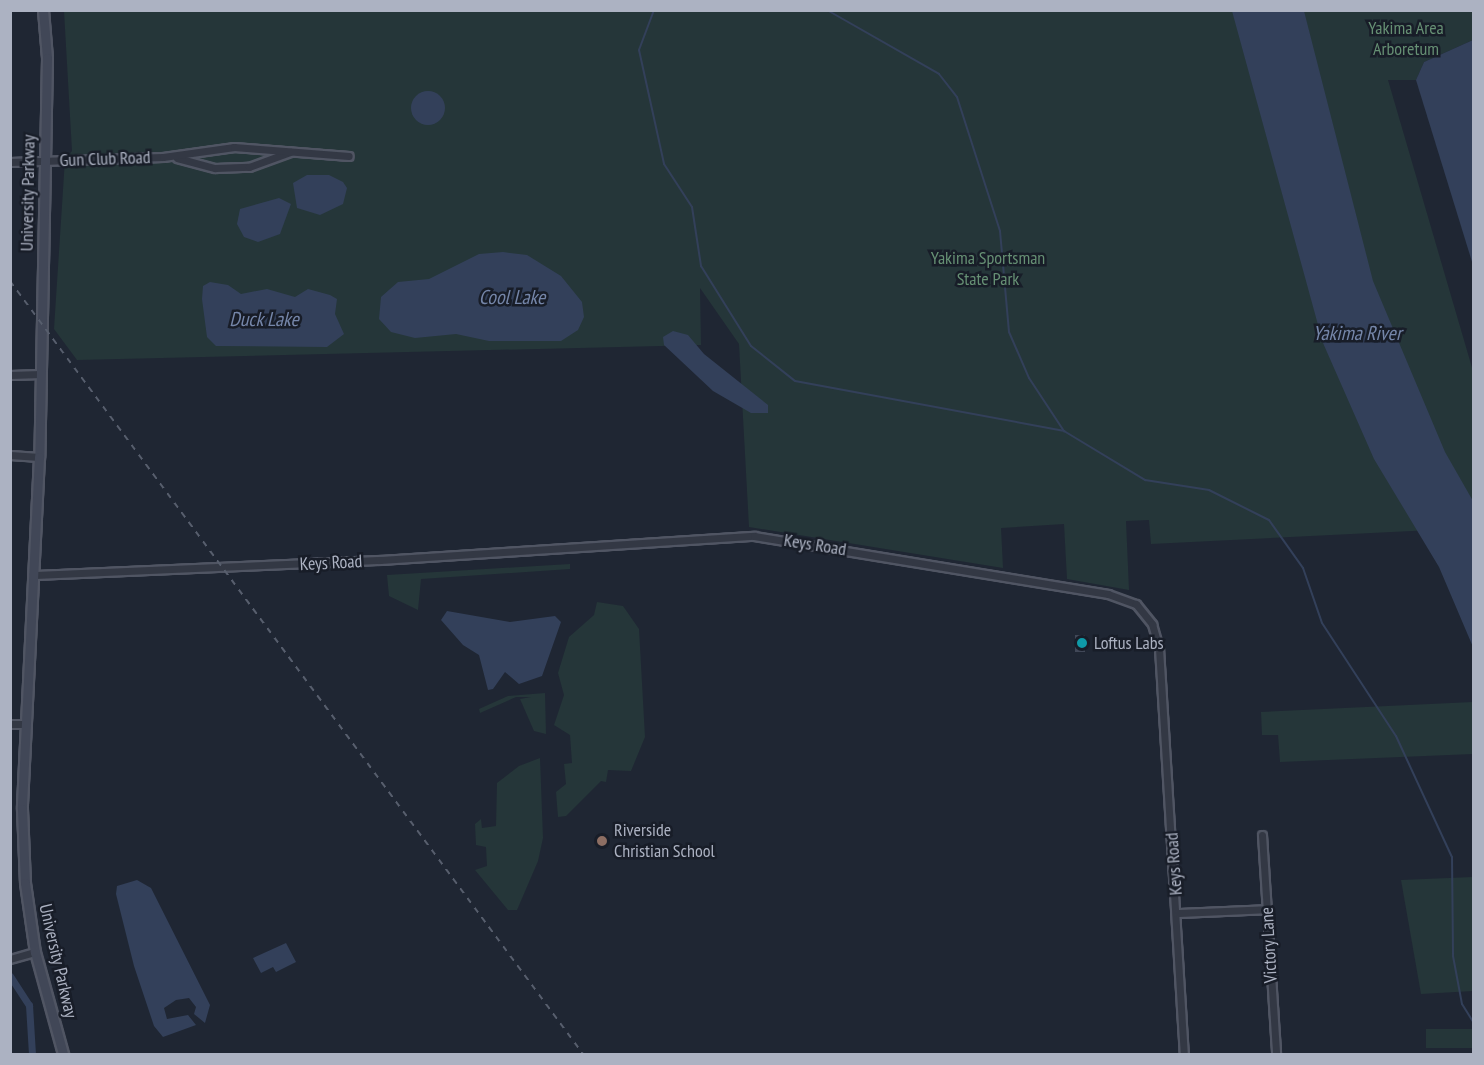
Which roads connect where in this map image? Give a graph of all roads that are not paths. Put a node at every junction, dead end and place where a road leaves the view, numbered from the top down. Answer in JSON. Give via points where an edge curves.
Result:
{"nodes":[{"id":1,"x":43,"y":10,"type":"edge"},
{"id":2,"x":290,"y":152,"type":"junction"},
{"id":3,"x":349,"y":156,"type":"dead end"},
{"id":4,"x":163,"y":157,"type":"junction"},
{"id":5,"x":45,"y":161,"type":"junction"},
{"id":6,"x":10,"y":162,"type":"edge"},
{"id":7,"x":40,"y":374,"type":"junction"},
{"id":8,"x":10,"y":375,"type":"edge"},
{"id":9,"x":10,"y":455,"type":"edge"},
{"id":10,"x":39,"y":457,"type":"junction"},
{"id":11,"x":33,"y":575,"type":"junction"},
{"id":12,"x":10,"y":724,"type":"edge"},
{"id":13,"x":26,"y":724,"type":"junction"},
{"id":14,"x":1262,"y":835,"type":"dead end"},
{"id":15,"x":1267,"y":909,"type":"junction"},
{"id":16,"x":1178,"y":913,"type":"junction"},
{"id":17,"x":35,"y":952,"type":"junction"},
{"id":18,"x":10,"y":959,"type":"edge"},
{"id":19,"x":63,"y":1054,"type":"edge"},
{"id":20,"x":1184,"y":1054,"type":"edge"},
{"id":21,"x":1276,"y":1054,"type":"edge"}],
"edges":[{"from":1,"to":5,"type":"main road","name":"University Parkway"},
{"from":2,"to":3,"type":"street","name":"Gun Club Road"},
{"from":2,"to":4,"type":"street","name":"Gun Club Road","via":[[234,147]]},
{"from":2,"to":4,"type":"street","name":"Gun Club Road","via":[[249,167],[215,168]]},
{"from":4,"to":5,"type":"street","name":"Gun Club Road"},
{"from":5,"to":6,"type":"street","name":"Gun Club Road"},
{"from":5,"to":7,"type":"main road","name":"University Parkway"},
{"from":7,"to":8,"type":"street"},
{"from":7,"to":10,"type":"main road","name":"University Parkway"},
{"from":9,"to":10,"type":"street"},
{"from":10,"to":11,"type":"main road","name":"University Parkway"},
{"from":11,"to":13,"type":"main road","name":"University Parkway"},
{"from":11,"to":16,"type":"street","name":"Keys Road","via":[[359,562],[754,536],[1108,594],[1136,604],[1152,624],[1159,648]]},
{"from":12,"to":13,"type":"street"},
{"from":13,"to":17,"type":"main road","name":"University Parkway","via":[[25,872]]},
{"from":14,"to":15,"type":"street","name":"Victory Lane"},
{"from":15,"to":16,"type":"street"},
{"from":15,"to":21,"type":"street","name":"Victory Lane"},
{"from":16,"to":20,"type":"street","name":"Keys Road"},
{"from":17,"to":18,"type":"street"},
{"from":17,"to":19,"type":"main road","name":"University Parkway"}]}
